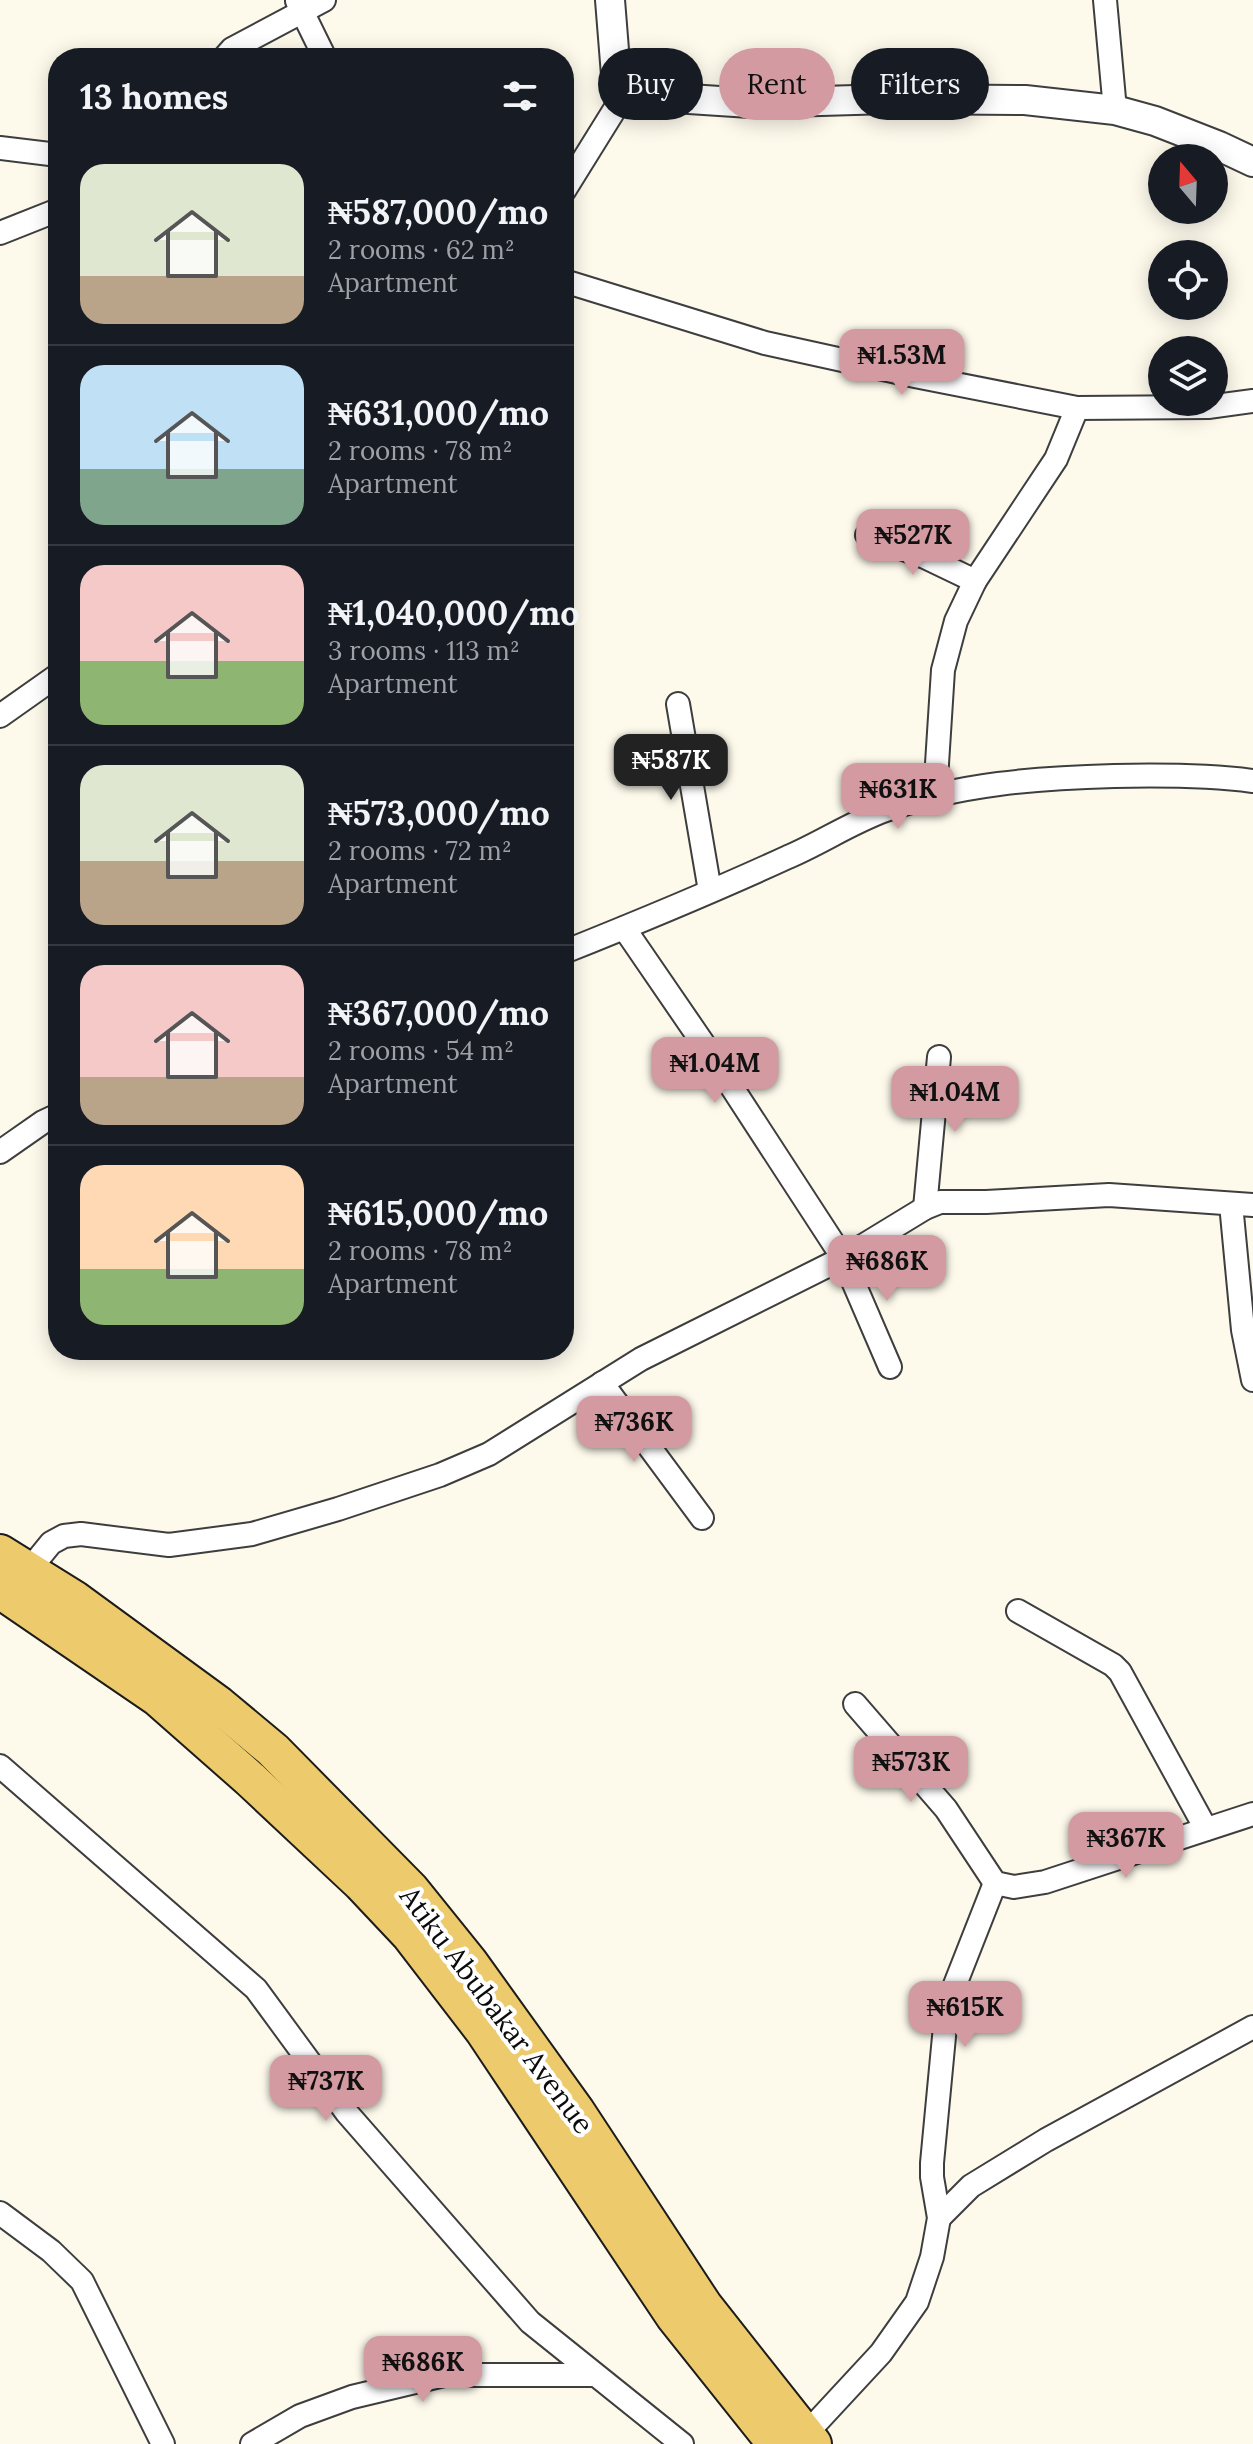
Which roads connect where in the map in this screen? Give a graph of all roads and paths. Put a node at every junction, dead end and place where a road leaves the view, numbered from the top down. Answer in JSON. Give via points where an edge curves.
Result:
{"nodes":[{"id":1,"x":324,"y":0,"type":"edge"},
{"id":2,"x":610,"y":0,"type":"edge"},
{"id":3,"x":1105,"y":0,"type":"edge"},
{"id":4,"x":299,"y":6,"type":"edge"},
{"id":5,"x":234,"y":48,"type":"edge"},
{"id":6,"x":320,"y":48,"type":"edge"},
{"id":7,"x":614,"y":48,"type":"edge"},
{"id":8,"x":703,"y":100,"type":"edge"},
{"id":9,"x":1115,"y":110,"type":"junction"},
{"id":10,"x":608,"y":120,"type":"edge"},
{"id":11,"x":0,"y":148,"type":"edge"},
{"id":12,"x":48,"y":154,"type":"edge"},
{"id":13,"x":1253,"y":162,"type":"edge"},
{"id":14,"x":574,"y":175,"type":"edge"},
{"id":15,"x":48,"y":214,"type":"edge"},
{"id":16,"x":0,"y":233,"type":"edge"},
{"id":17,"x":574,"y":284,"type":"edge"},
{"id":18,"x":1253,"y":401,"type":"edge"},
{"id":19,"x":1077,"y":408,"type":"junction"},
{"id":20,"x":867,"y":535,"type":"dead end"},
{"id":21,"x":975,"y":581,"type":"junction"},
{"id":22,"x":48,"y":682,"type":"edge"},
{"id":23,"x":678,"y":704,"type":"dead end"},
{"id":24,"x":0,"y":716,"type":"edge"},
{"id":25,"x":1253,"y":781,"type":"edge"},
{"id":26,"x":935,"y":795,"type":"junction"},
{"id":27,"x":710,"y":891,"type":"junction"},
{"id":28,"x":624,"y":928,"type":"junction"},
{"id":29,"x":574,"y":948,"type":"edge"},
{"id":30,"x":939,"y":1057,"type":"dead end"},
{"id":31,"x":48,"y":1120,"type":"edge"},
{"id":32,"x":0,"y":1152,"type":"edge"},
{"id":33,"x":1242,"y":1205,"type":"edge"},
{"id":34,"x":925,"y":1208,"type":"junction"},
{"id":35,"x":843,"y":1258,"type":"junction"},
{"id":36,"x":890,"y":1367,"type":"dead end"},
{"id":37,"x":1253,"y":1380,"type":"edge"},
{"id":38,"x":602,"y":1383,"type":"junction"},
{"id":39,"x":702,"y":1518,"type":"dead end"},
{"id":40,"x":10,"y":1571,"type":"edge"},
{"id":41,"x":1018,"y":1611,"type":"dead end"},
{"id":42,"x":855,"y":1704,"type":"dead end"},
{"id":43,"x":0,"y":1766,"type":"edge"},
{"id":44,"x":1253,"y":1814,"type":"edge"},
{"id":45,"x":1206,"y":1829,"type":"junction"},
{"id":46,"x":995,"y":1883,"type":"junction"},
{"id":47,"x":1253,"y":2027,"type":"edge"},
{"id":48,"x":0,"y":2213,"type":"edge"},
{"id":49,"x":939,"y":2218,"type":"junction"},
{"id":50,"x":593,"y":2375,"type":"junction"},
{"id":51,"x":787,"y":2441,"type":"edge"},
{"id":52,"x":163,"y":2444,"type":"edge"},
{"id":53,"x":252,"y":2444,"type":"edge"},
{"id":54,"x":682,"y":2444,"type":"edge"}],
"edges":[{"from":1,"to":4,"type":"street"},
{"from":2,"to":7,"type":"street"},
{"from":3,"to":9,"type":"street"},
{"from":4,"to":5,"type":"street"},
{"from":4,"to":6,"type":"street"},
{"from":8,"to":9,"type":"street","via":[[1025,100]]},
{"from":9,"to":13,"type":"street"},
{"from":10,"to":14,"type":"street"},
{"from":11,"to":12,"type":"street"},
{"from":15,"to":16,"type":"street"},
{"from":17,"to":19,"type":"street","via":[[765,343]]},
{"from":18,"to":19,"type":"street","via":[[1208,407]]},
{"from":19,"to":21,"type":"street","via":[[1056,459]]},
{"from":20,"to":21,"type":"street"},
{"from":21,"to":26,"type":"street","via":[[956,621],[943,670]]},
{"from":22,"to":24,"type":"street"},
{"from":23,"to":27,"type":"street"},
{"from":25,"to":26,"type":"street","via":[[1067,777]]},
{"from":26,"to":27,"type":"street","via":[[884,811]]},
{"from":27,"to":28,"type":"street"},
{"from":28,"to":29,"type":"street"},
{"from":28,"to":35,"type":"street"},
{"from":30,"to":34,"type":"street"},
{"from":31,"to":32,"type":"street"},
{"from":33,"to":34,"type":"street","via":[[1109,1195],[940,1202]]},
{"from":33,"to":37,"type":"street","via":[[1243,1330]]},
{"from":34,"to":35,"type":"street"},
{"from":35,"to":36,"type":"street"},
{"from":35,"to":38,"type":"street"},
{"from":38,"to":39,"type":"street"},
{"from":38,"to":40,"type":"street","via":[[489,1454],[338,1509],[252,1534],[169,1545],[64,1536]]},
{"from":40,"to":51,"type":"main road","name":"Atiku Abubakar Avenue","via":[[250,1779],[410,1935],[483,2030],[674,2316]]},
{"from":41,"to":45,"type":"street","via":[[1120,1672]]},
{"from":42,"to":46,"type":"street","via":[[946,1809]]},
{"from":43,"to":50,"type":"street","via":[[256,1989],[387,2159],[530,2322]]},
{"from":44,"to":45,"type":"street"},
{"from":45,"to":46,"type":"street","via":[[1045,1882],[1014,1887]]},
{"from":46,"to":49,"type":"street","via":[[947,2005],[932,2163]]},
{"from":47,"to":49,"type":"street","via":[[1046,2140],[971,2186]]},
{"from":48,"to":52,"type":"street","via":[[82,2281]]},
{"from":49,"to":51,"type":"street","via":[[917,2302],[881,2353]]},
{"from":50,"to":53,"type":"street","via":[[444,2375],[352,2397],[300,2416]]},
{"from":50,"to":54,"type":"street"}]}
